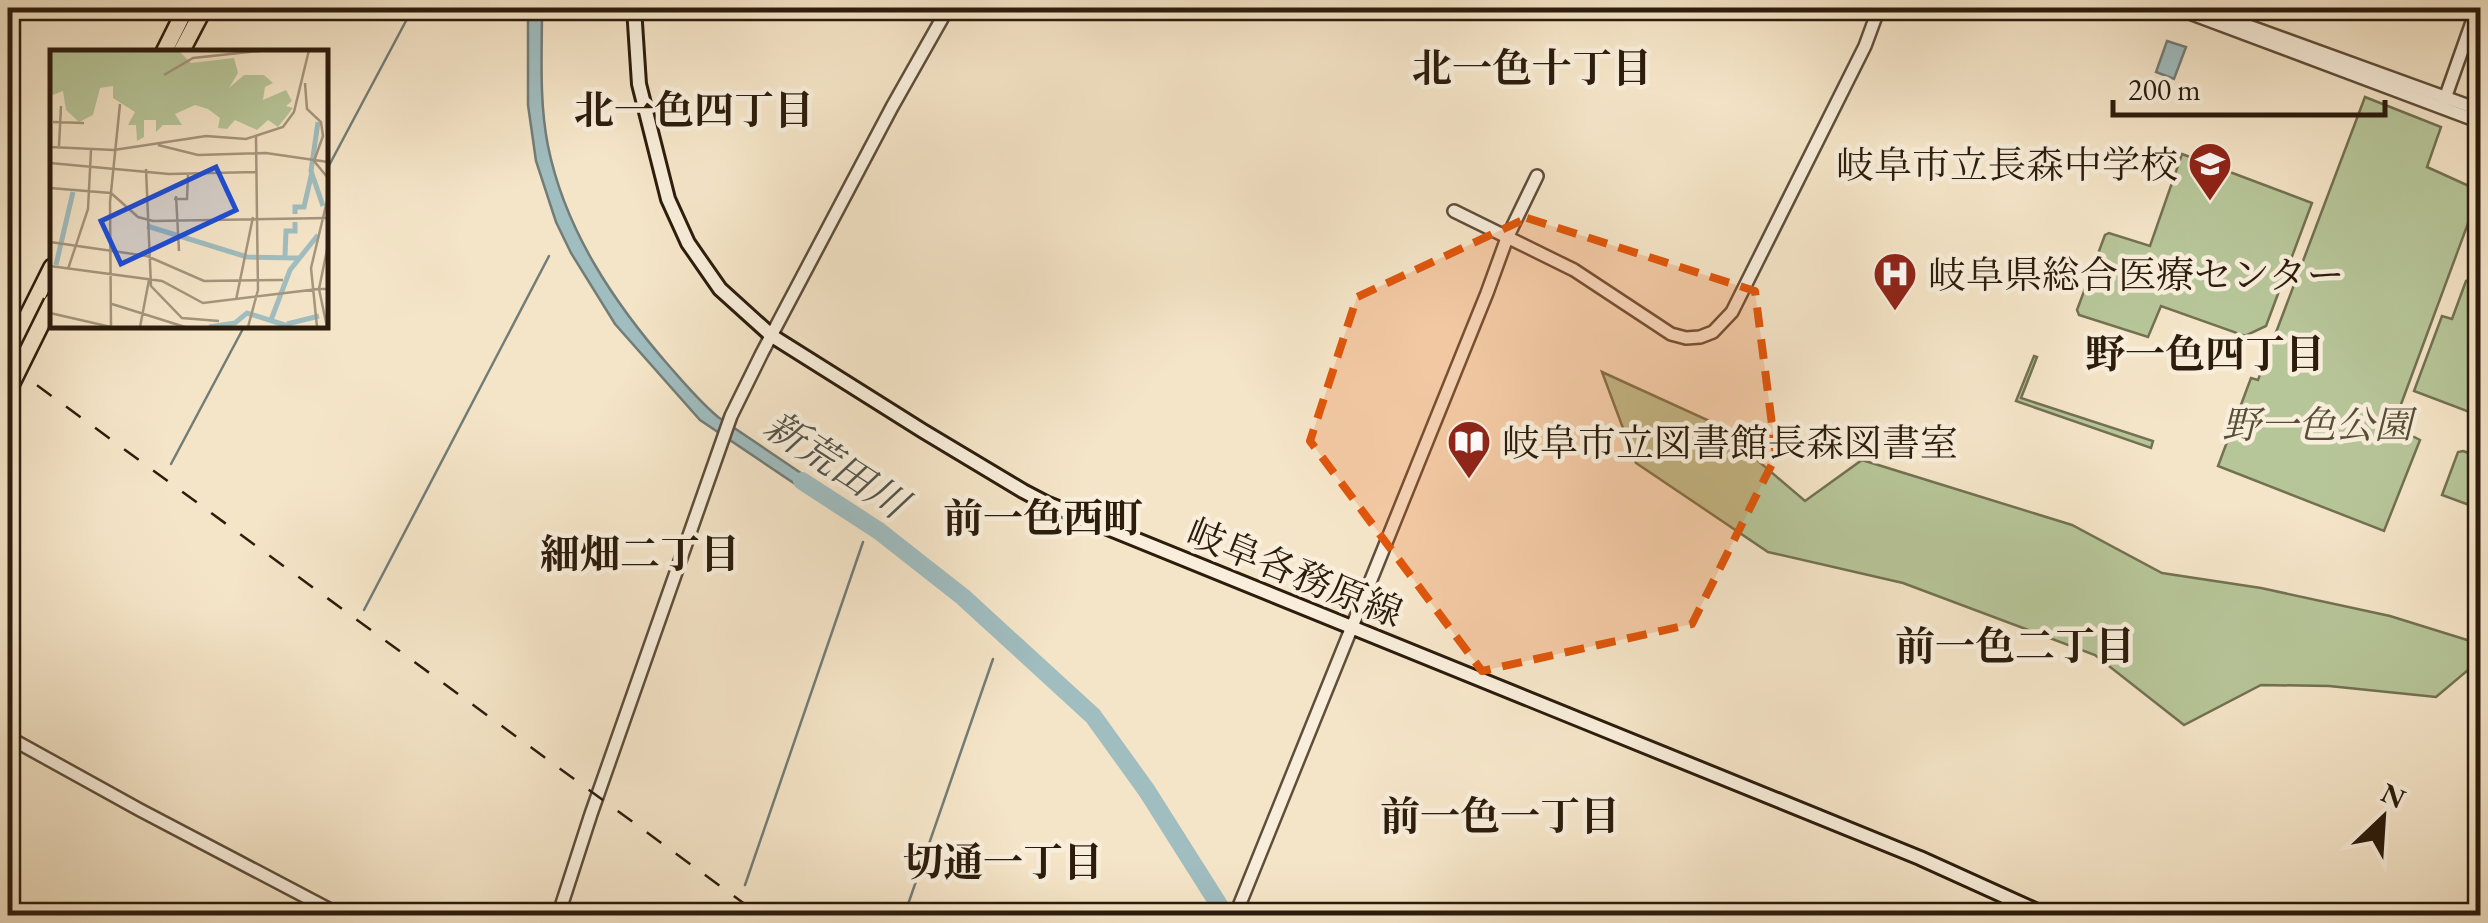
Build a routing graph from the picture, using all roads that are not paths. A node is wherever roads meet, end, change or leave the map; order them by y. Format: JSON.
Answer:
{"nodes":[{"id":1,"x":186,"y":8,"type":"edge"},
{"id":2,"x":204,"y":8,"type":"edge"},
{"id":3,"x":634,"y":8,"type":"edge"},
{"id":4,"x":948,"y":8,"type":"edge"},
{"id":5,"x":1879,"y":8,"type":"edge"},
{"id":6,"x":2176,"y":8,"type":"edge"},
{"id":7,"x":2200,"y":8,"type":"edge"},
{"id":8,"x":2477,"y":8,"type":"edge"},
{"id":9,"x":165,"y":50,"type":"edge"},
{"id":10,"x":182,"y":50,"type":"edge"},
{"id":11,"x":2444,"y":102,"type":"junction"},
{"id":12,"x":2480,"y":110,"type":"edge"},
{"id":13,"x":2480,"y":122,"type":"edge"},
{"id":14,"x":1537,"y":176,"type":"dead end"},
{"id":15,"x":1454,"y":211,"type":"dead end"},
{"id":16,"x":1507,"y":238,"type":"junction"},
{"id":17,"x":50,"y":271,"type":"edge"},
{"id":18,"x":50,"y":306,"type":"edge"},
{"id":19,"x":772,"y":336,"type":"junction"},
{"id":20,"x":8,"y":355,"type":"edge"},
{"id":21,"x":8,"y":390,"type":"edge"},
{"id":22,"x":1351,"y":627,"type":"junction"},
{"id":23,"x":8,"y":737,"type":"edge"},
{"id":24,"x":1236,"y":914,"type":"edge"},
{"id":25,"x":342,"y":916,"type":"edge"},
{"id":26,"x":558,"y":916,"type":"edge"},
{"id":27,"x":2048,"y":916,"type":"edge"}],
"edges":[{"from":1,"to":9,"type":"highway"},
{"from":2,"to":10,"type":"highway"},
{"from":3,"to":19,"type":"main road","name":"岐阜各務原線"},
{"from":4,"to":19,"type":"street"},
{"from":5,"to":16,"type":"street"},
{"from":6,"to":11,"type":"street"},
{"from":7,"to":11,"type":"street"},
{"from":8,"to":11,"type":"street"},
{"from":11,"to":12,"type":"street"},
{"from":11,"to":13,"type":"street"},
{"from":14,"to":16,"type":"street"},
{"from":15,"to":16,"type":"street"},
{"from":16,"to":22,"type":"street"},
{"from":17,"to":20,"type":"highway"},
{"from":18,"to":21,"type":"highway","bridge":true},
{"from":19,"to":22,"type":"main road","name":"岐阜各務原線"},
{"from":19,"to":26,"type":"street"},
{"from":22,"to":24,"type":"street"},
{"from":22,"to":27,"type":"main road","name":"岐阜各務原線"},
{"from":23,"to":25,"type":"street"}]}
